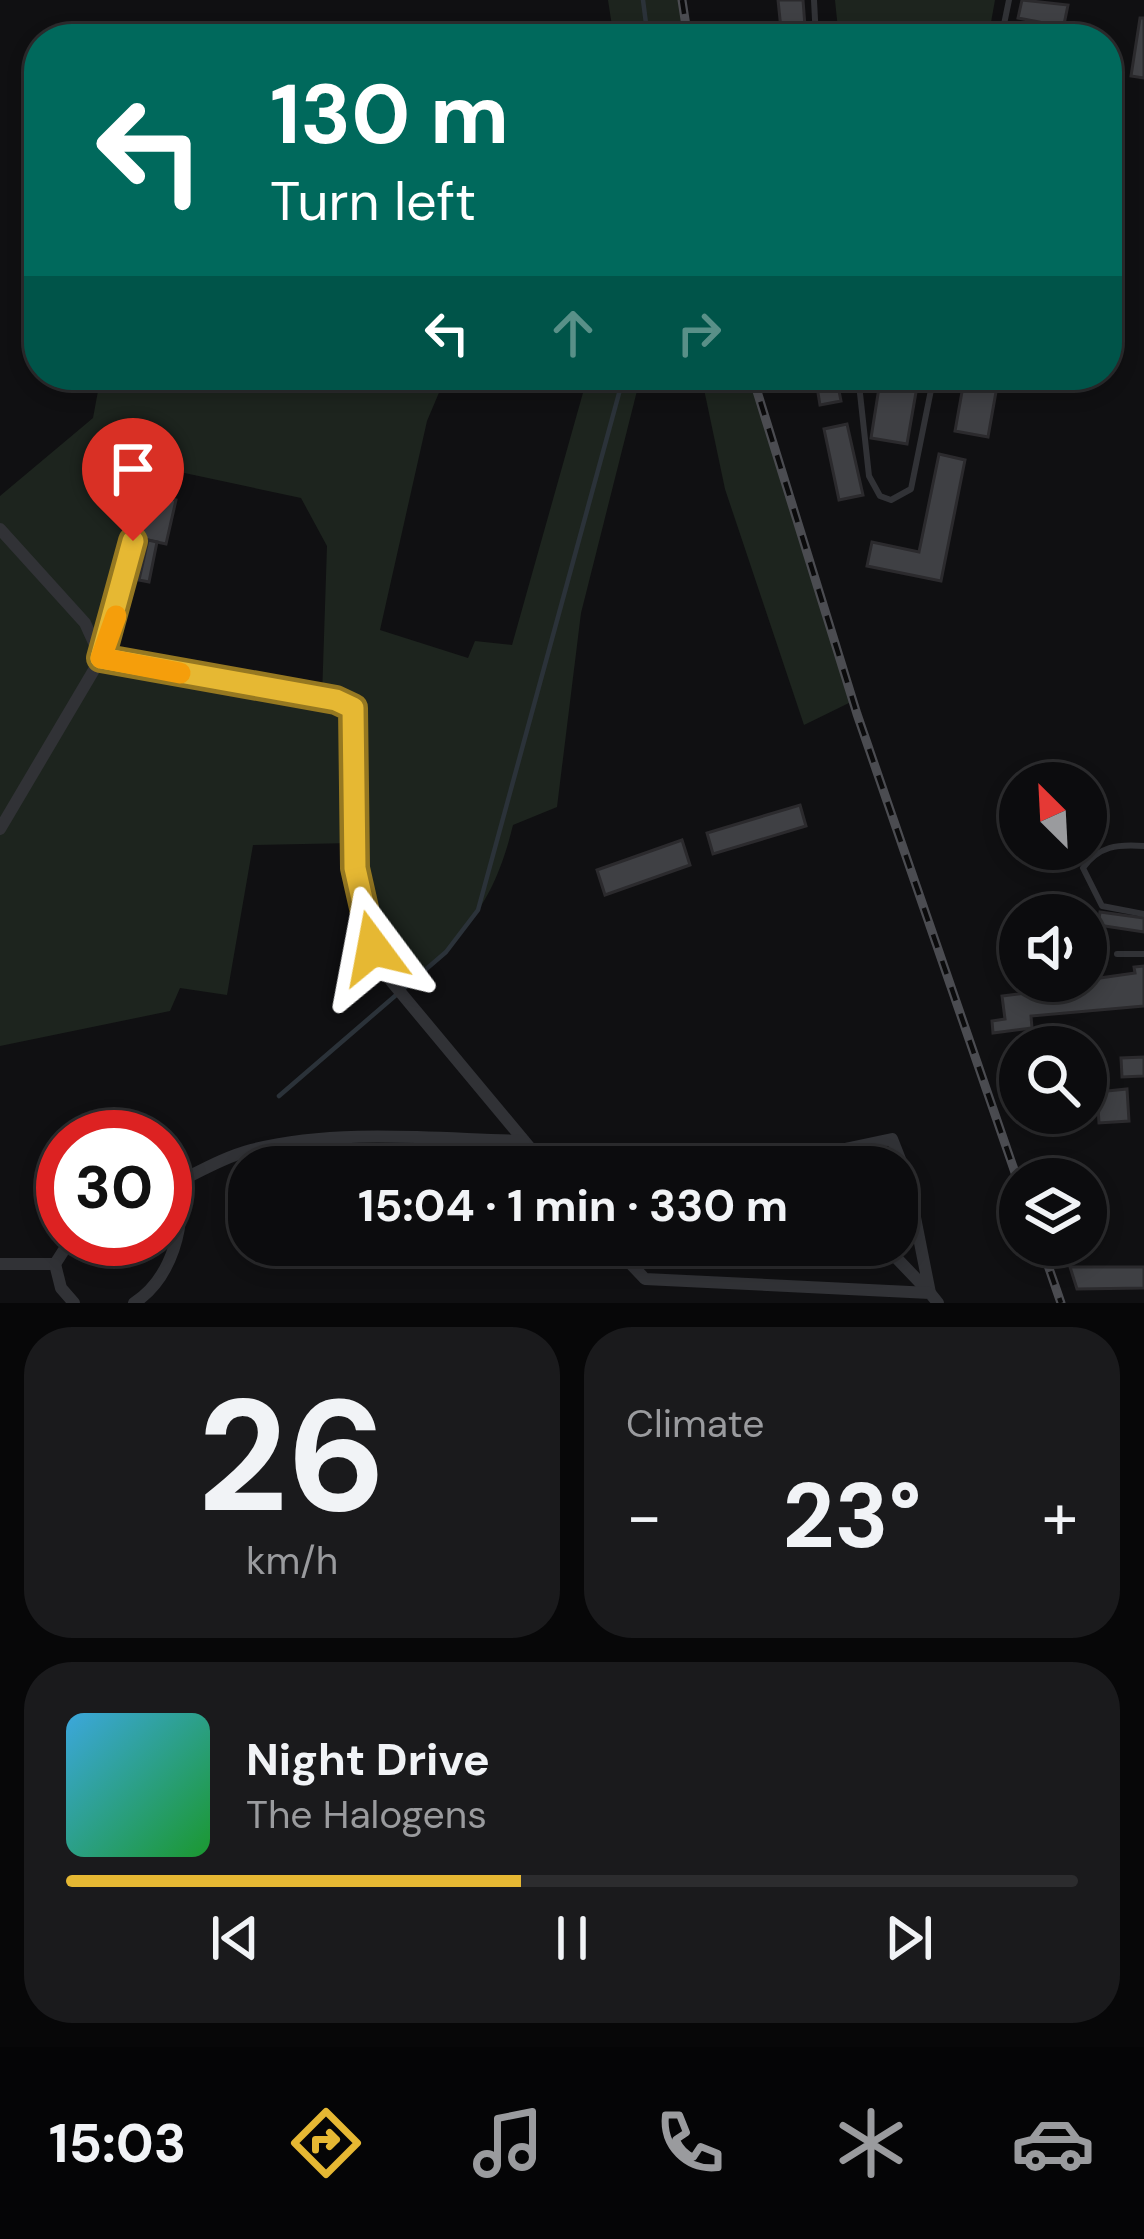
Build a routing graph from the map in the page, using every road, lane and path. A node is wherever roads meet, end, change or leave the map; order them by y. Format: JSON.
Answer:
{"nodes":[{"id":1,"x":859,"y":390,"type":"edge"},
{"id":2,"x":931,"y":390,"type":"edge"},
{"id":3,"x":147,"y":464,"type":"dead end"},
{"id":4,"x":0,"y":529,"type":"edge"},
{"id":5,"x":101,"y":658,"type":"junction"},
{"id":6,"x":0,"y":829,"type":"edge"},
{"id":7,"x":1144,"y":847,"type":"edge"},
{"id":8,"x":1144,"y":914,"type":"edge"},
{"id":9,"x":1118,"y":954,"type":"dead end"},
{"id":10,"x":1144,"y":954,"type":"edge"},
{"id":11,"x":524,"y":1142,"type":"junction"},
{"id":12,"x":528,"y":1146,"type":"edge"},
{"id":13,"x":860,"y":1146,"type":"edge"},
{"id":14,"x":895,"y":1146,"type":"edge"},
{"id":15,"x":192,"y":1176,"type":"edge"},
{"id":16,"x":918,"y":1226,"type":"edge"},
{"id":17,"x":0,"y":1264,"type":"edge"},
{"id":18,"x":36,"y":1264,"type":"edge"},
{"id":19,"x":56,"y":1266,"type":"edge"},
{"id":20,"x":164,"y":1266,"type":"edge"},
{"id":21,"x":633,"y":1266,"type":"edge"},
{"id":22,"x":904,"y":1266,"type":"edge"},
{"id":23,"x":934,"y":1298,"type":"edge"},
{"id":24,"x":74,"y":1303,"type":"edge"},
{"id":25,"x":134,"y":1303,"type":"edge"}],
"edges":[{"from":1,"to":2,"type":"lane"},
{"from":3,"to":5,"type":"street"},
{"from":4,"to":5,"type":"street"},
{"from":5,"to":6,"type":"street"},
{"from":5,"to":11,"type":"street"},
{"from":7,"to":8,"type":"lane"},
{"from":9,"to":10,"type":"lane"},
{"from":11,"to":12,"type":"street"},
{"from":11,"to":15,"type":"street"},
{"from":13,"to":14,"type":"street"},
{"from":16,"to":23,"type":"street"},
{"from":17,"to":18,"type":"street"},
{"from":19,"to":24,"type":"street"},
{"from":20,"to":25,"type":"street"},
{"from":21,"to":23,"type":"street"},
{"from":22,"to":23,"type":"street"}]}
